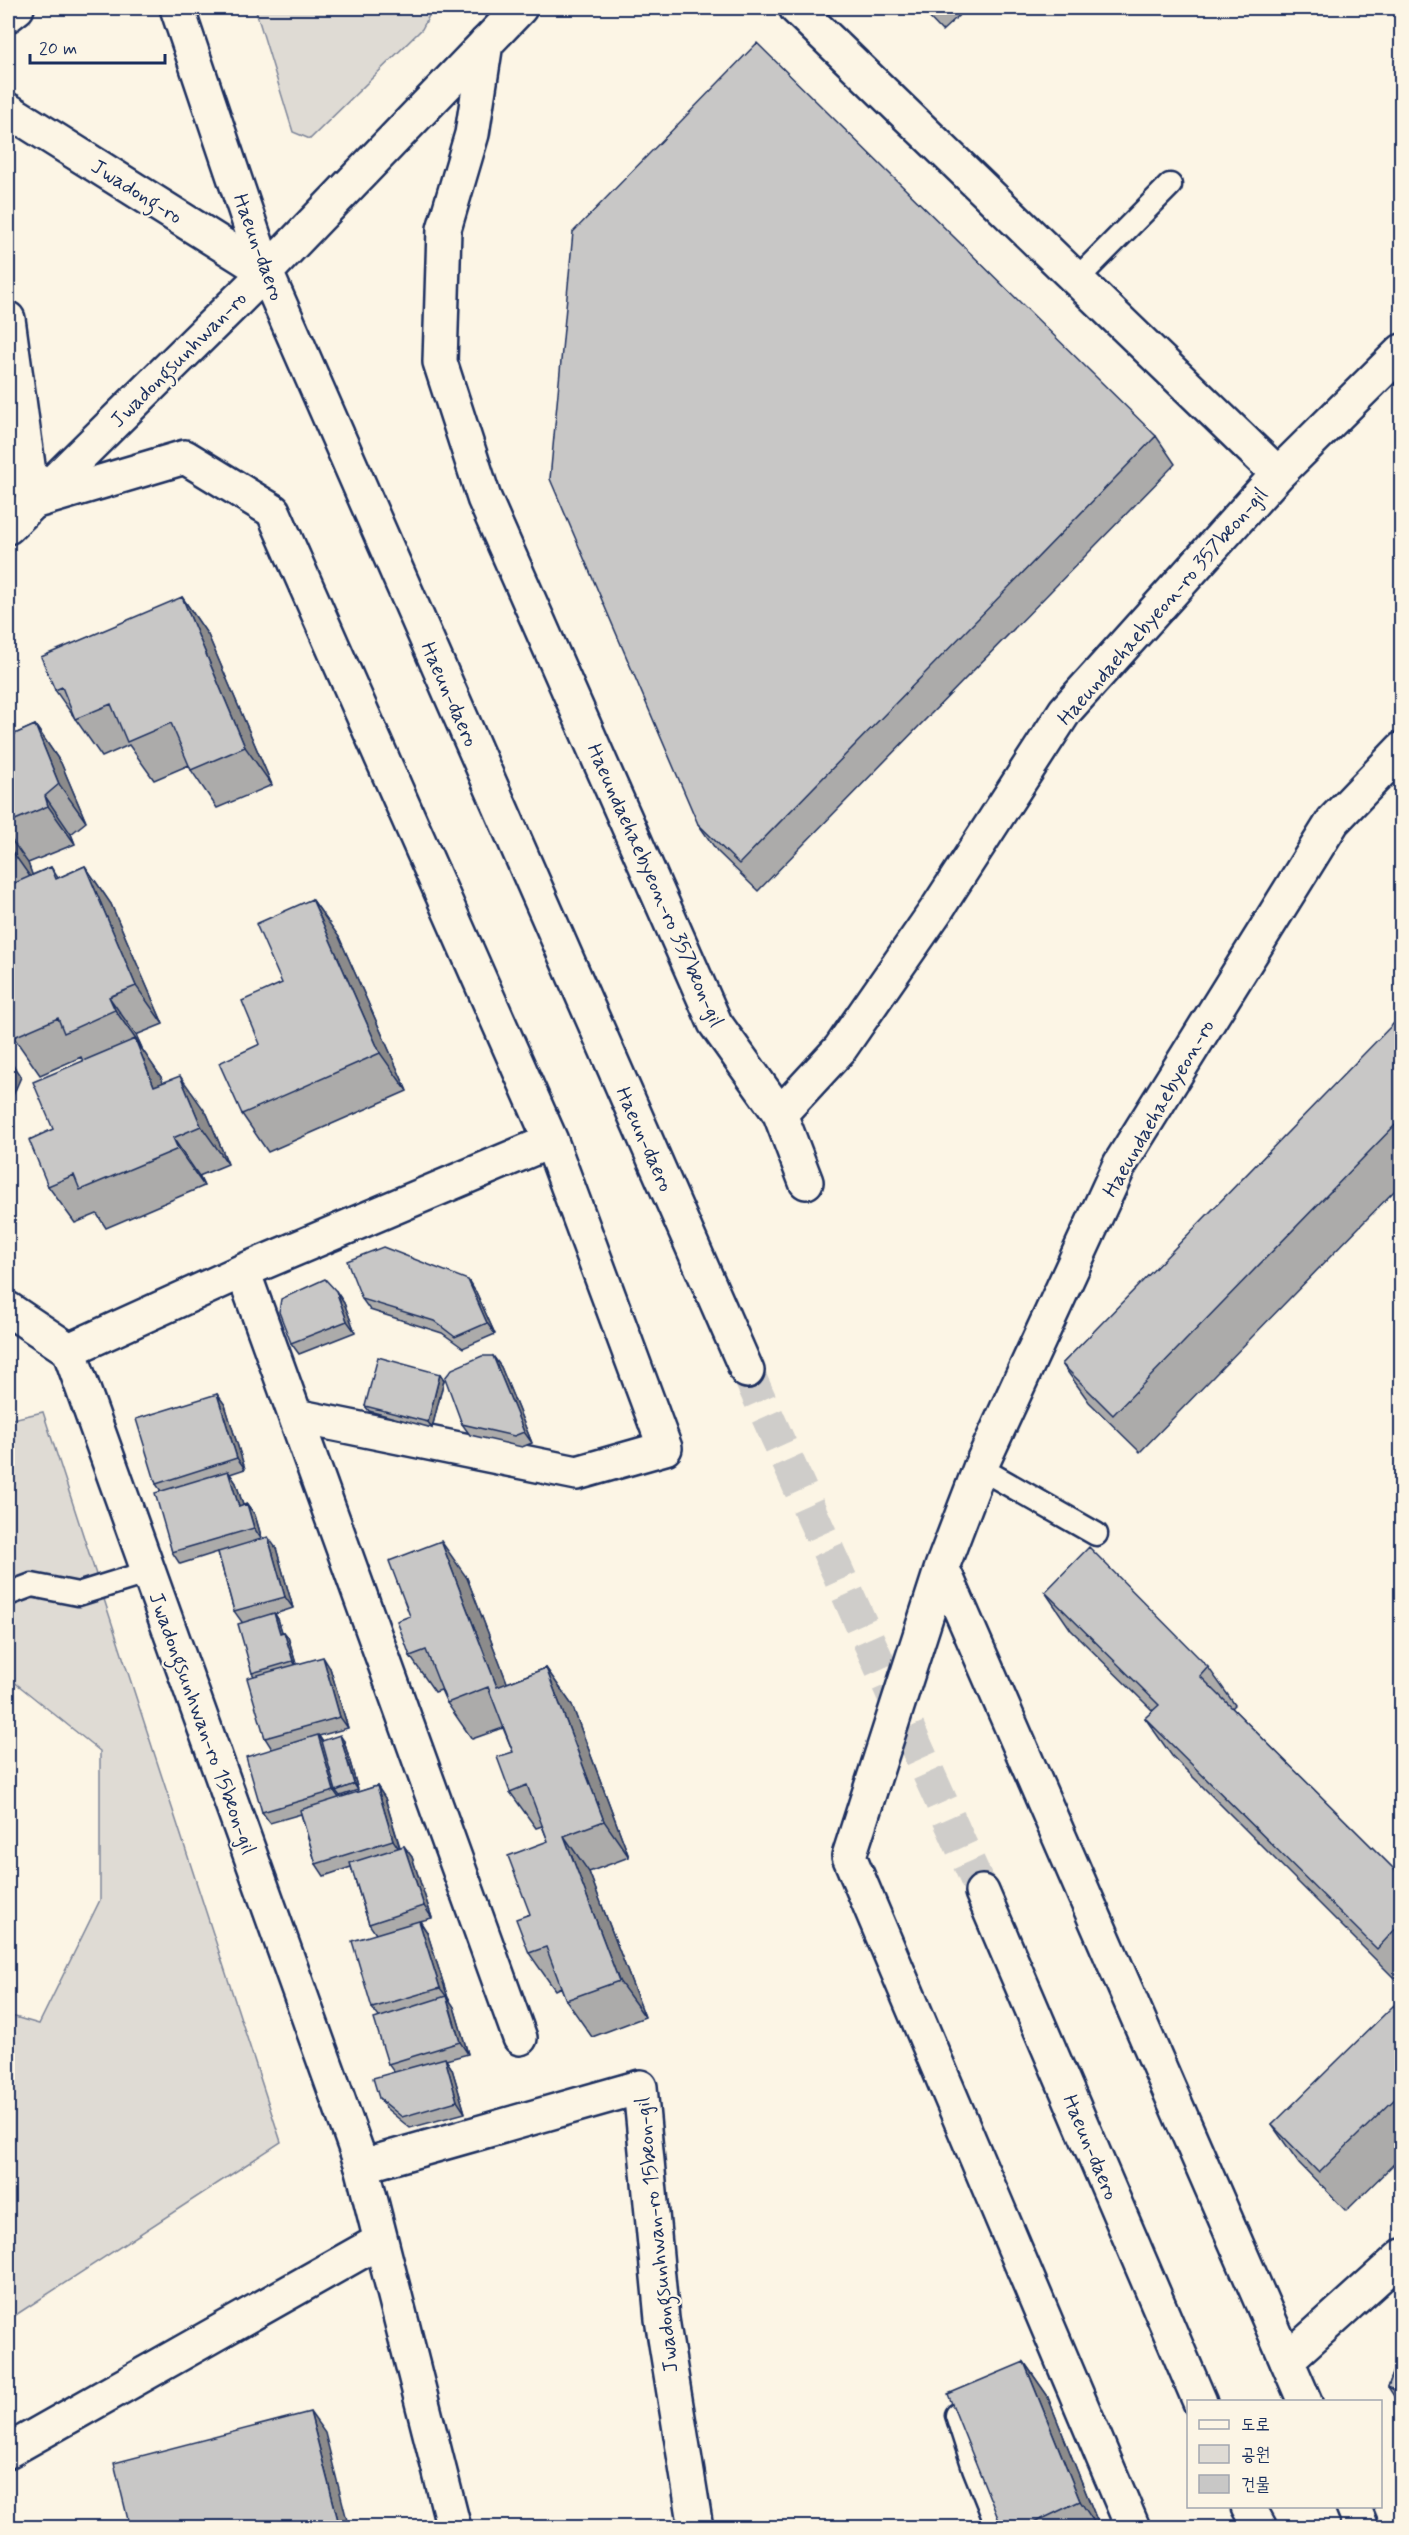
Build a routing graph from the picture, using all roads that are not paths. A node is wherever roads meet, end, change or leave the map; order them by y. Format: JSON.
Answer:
{"nodes":[{"id":1,"x":17,"y":8,"type":"edge"},
{"id":2,"x":177,"y":8,"type":"edge"},
{"id":3,"x":520,"y":8,"type":"edge"},
{"id":4,"x":796,"y":8,"type":"edge"},
{"id":5,"x":8,"y":15,"type":"edge"},
{"id":6,"x":486,"y":43,"type":"junction"},
{"id":7,"x":8,"y":110,"type":"edge"},
{"id":8,"x":1170,"y":184,"type":"dead end"},
{"id":9,"x":266,"y":272,"type":"junction"},
{"id":10,"x":1077,"y":279,"type":"junction"},
{"id":11,"x":8,"y":319,"type":"edge"},
{"id":12,"x":1401,"y":351,"type":"edge"},
{"id":13,"x":1278,"y":474,"type":"junction"},
{"id":14,"x":33,"y":502,"type":"junction"},
{"id":15,"x":8,"y":527,"type":"edge"},
{"id":16,"x":1401,"y":749,"type":"edge"},
{"id":17,"x":780,"y":1114,"type":"junction"},
{"id":18,"x":551,"y":1141,"type":"junction"},
{"id":19,"x":806,"y":1182,"type":"dead end"},
{"id":20,"x":243,"y":1271,"type":"junction"},
{"id":21,"x":8,"y":1309,"type":"edge"},
{"id":22,"x":69,"y":1350,"type":"junction"},
{"id":23,"x":747,"y":1371,"type":"tunnel mouth"},
{"id":24,"x":296,"y":1416,"type":"junction"},
{"id":25,"x":980,"y":1468,"type":"junction"},
{"id":26,"x":1096,"y":1534,"type":"dead end"},
{"id":27,"x":942,"y":1567,"type":"junction"},
{"id":28,"x":148,"y":1572,"type":"junction"},
{"id":29,"x":8,"y":1594,"type":"edge"},
{"id":30,"x":982,"y":1892,"type":"tunnel mouth"},
{"id":31,"x":520,"y":2038,"type":"dead end"},
{"id":32,"x":362,"y":2166,"type":"junction"},
{"id":33,"x":380,"y":2241,"type":"junction"},
{"id":34,"x":1401,"y":2256,"type":"edge"},
{"id":35,"x":1287,"y":2360,"type":"junction"},
{"id":36,"x":1199,"y":2400,"type":"edge"},
{"id":37,"x":1304,"y":2400,"type":"edge"},
{"id":38,"x":957,"y":2415,"type":"edge"},
{"id":39,"x":8,"y":2451,"type":"edge"},
{"id":40,"x":1249,"y":2508,"type":"edge"},
{"id":41,"x":1354,"y":2508,"type":"edge"},
{"id":42,"x":454,"y":2528,"type":"edge"},
{"id":43,"x":696,"y":2528,"type":"edge"},
{"id":44,"x":998,"y":2528,"type":"edge"},
{"id":45,"x":1133,"y":2528,"type":"edge"},
{"id":46,"x":1260,"y":2528,"type":"edge"},
{"id":47,"x":1362,"y":2528,"type":"edge"}],
"edges":[{"from":1,"to":5,"type":"street"},
{"from":2,"to":9,"type":"street","name":"Haeun-daero"},
{"from":3,"to":6,"type":"street","name":"Jwadongsunhwan-ro"},
{"from":4,"to":10,"type":"street"},
{"from":6,"to":9,"type":"street","name":"Jwadongsunhwan-ro"},
{"from":6,"to":17,"type":"street","name":"Haeundaehaebyeon-ro 357beon-gil"},
{"from":7,"to":9,"type":"street","name":"Jwadong-ro"},
{"from":8,"to":10,"type":"lane"},
{"from":9,"to":14,"type":"street","name":"Jwadongsunhwan-ro"},
{"from":9,"to":23,"type":"street","name":"Haeun-daero"},
{"from":10,"to":13,"type":"street"},
{"from":11,"to":14,"type":"street"},
{"from":12,"to":13,"type":"street","name":"Haeundaehaebyeon-ro 357beon-gil"},
{"from":13,"to":17,"type":"street","name":"Haeundaehaebyeon-ro 357beon-gil"},
{"from":14,"to":15,"type":"street","name":"Jwadongsunhwan-ro"},
{"from":14,"to":18,"type":"street"},
{"from":16,"to":25,"type":"street","name":"Haeundaehaebyeon-ro"},
{"from":17,"to":19,"type":"street"},
{"from":18,"to":20,"type":"street"},
{"from":18,"to":24,"type":"street"},
{"from":20,"to":22,"type":"street"},
{"from":20,"to":24,"type":"street"},
{"from":21,"to":22,"type":"street"},
{"from":22,"to":28,"type":"street","name":"Jwadongsunhwan-ro 15beon-gil"},
{"from":24,"to":31,"type":"street"},
{"from":25,"to":26,"type":"lane"},
{"from":25,"to":27,"type":"street","name":"Haeundaehaebyeon-ro"},
{"from":27,"to":35,"type":"street"},
{"from":27,"to":45,"type":"street","name":"Haeundaehaebyeon-ro"},
{"from":28,"to":29,"type":"lane"},
{"from":28,"to":32,"type":"street","name":"Jwadongsunhwan-ro 15beon-gil"},
{"from":30,"to":36,"type":"street","name":"Haeun-daero"},
{"from":32,"to":33,"type":"street","name":"Jwadongsunhwan-ro 15beon-gil"},
{"from":32,"to":43,"type":"street","name":"Jwadongsunhwan-ro 15beon-gil"},
{"from":33,"to":39,"type":"street"},
{"from":33,"to":42,"type":"street","name":"Jwadongsunhwan-ro 15beon-gil"},
{"from":34,"to":35,"type":"street"},
{"from":35,"to":37,"type":"street"},
{"from":38,"to":44,"type":"lane"},
{"from":40,"to":46,"type":"street"},
{"from":41,"to":47,"type":"street"}]}
